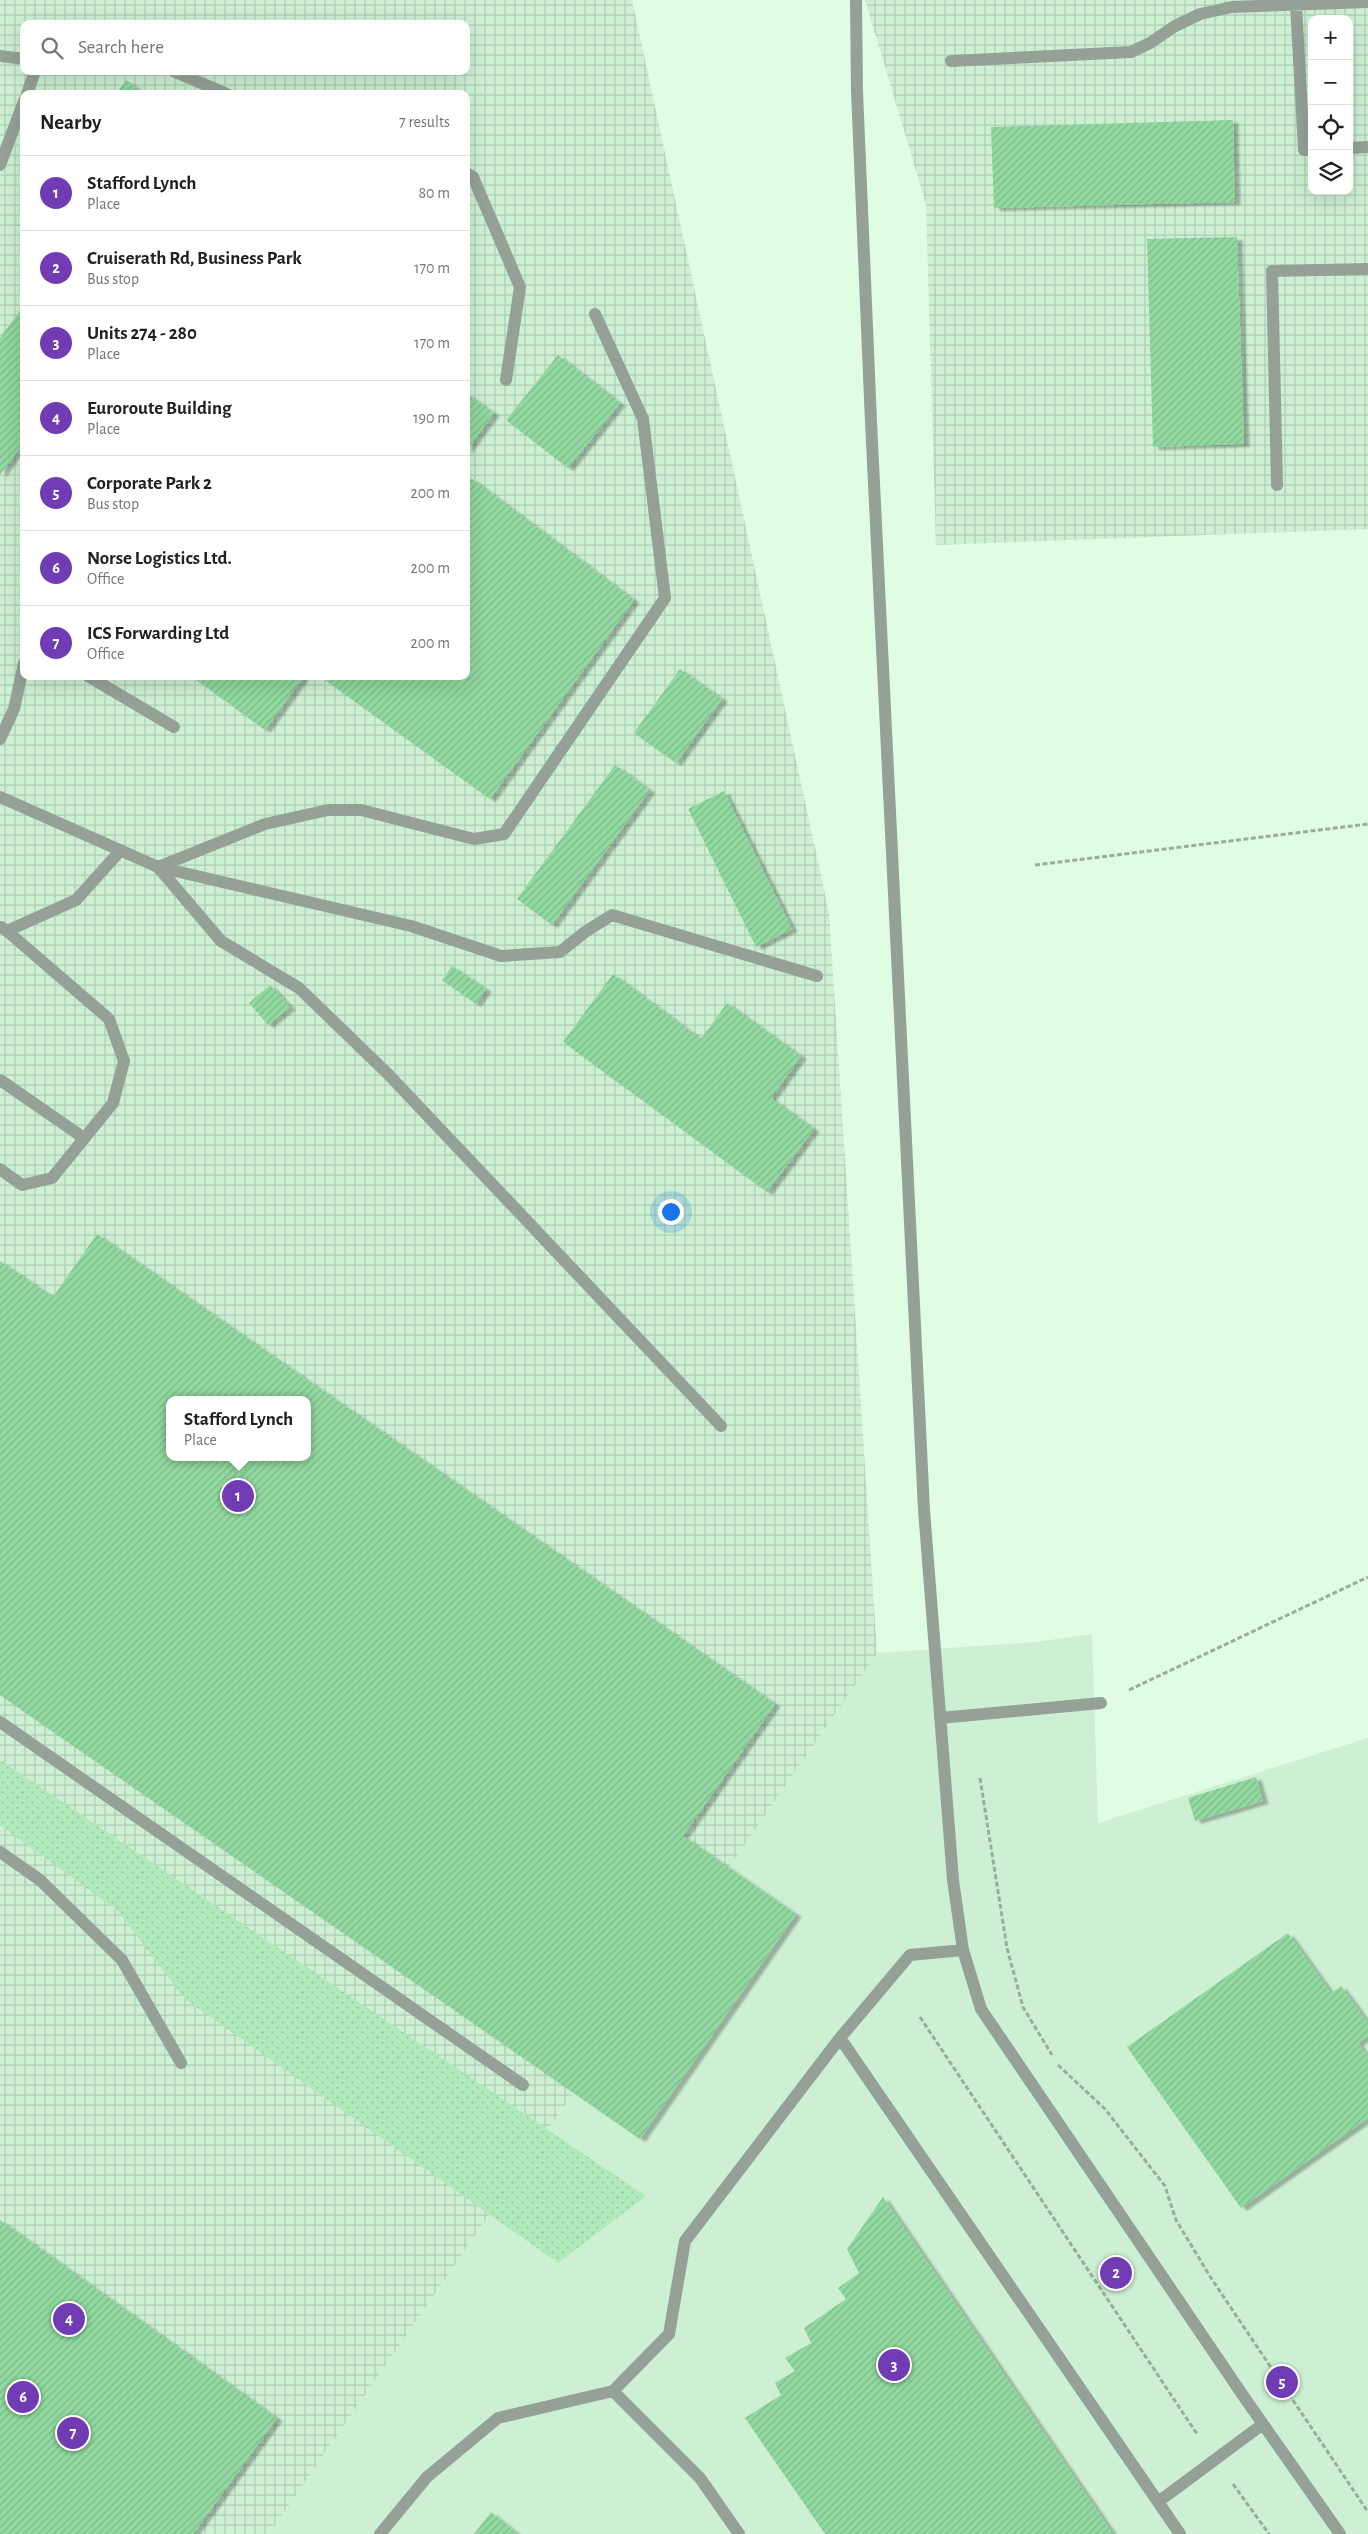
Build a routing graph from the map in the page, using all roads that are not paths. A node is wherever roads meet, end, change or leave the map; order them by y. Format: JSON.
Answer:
{"nodes":[{"id":1,"x":856,"y":0,"type":"edge"},
{"id":2,"x":1368,"y":2,"type":"edge"},
{"id":3,"x":1296,"y":5,"type":"junction"},
{"id":4,"x":0,"y":56,"type":"edge"},
{"id":5,"x":20,"y":58,"type":"edge"},
{"id":6,"x":951,"y":61,"type":"dead end"},
{"id":7,"x":33,"y":75,"type":"edge"},
{"id":8,"x":182,"y":75,"type":"edge"},
{"id":9,"x":28,"y":90,"type":"edge"},
{"id":10,"x":218,"y":90,"type":"edge"},
{"id":11,"x":20,"y":112,"type":"edge"},
{"id":12,"x":1368,"y":147,"type":"edge"},
{"id":13,"x":1353,"y":148,"type":"edge"},
{"id":14,"x":1308,"y":150,"type":"edge"},
{"id":15,"x":0,"y":165,"type":"edge"},
{"id":16,"x":470,"y":175,"type":"edge"},
{"id":17,"x":1368,"y":269,"type":"edge"},
{"id":18,"x":595,"y":314,"type":"dead end"},
{"id":19,"x":506,"y":380,"type":"dead end"},
{"id":20,"x":1277,"y":485,"type":"dead end"},
{"id":21,"x":20,"y":680,"type":"edge"},
{"id":22,"x":95,"y":680,"type":"edge"},
{"id":23,"x":174,"y":727,"type":"dead end"},
{"id":24,"x":0,"y":739,"type":"edge"},
{"id":25,"x":0,"y":797,"type":"edge"},
{"id":26,"x":121,"y":850,"type":"junction"},
{"id":27,"x":158,"y":866,"type":"junction"},
{"id":28,"x":4,"y":929,"type":"edge"},
{"id":29,"x":817,"y":976,"type":"dead end"},
{"id":30,"x":0,"y":1080,"type":"edge"},
{"id":31,"x":84,"y":1138,"type":"junction"},
{"id":32,"x":0,"y":1170,"type":"edge"},
{"id":33,"x":721,"y":1426,"type":"dead end"},
{"id":34,"x":1101,"y":1703,"type":"road end"},
{"id":35,"x":940,"y":1718,"type":"junction"},
{"id":36,"x":0,"y":1722,"type":"edge"},
{"id":37,"x":0,"y":1852,"type":"edge"},
{"id":38,"x":963,"y":1950,"type":"junction"},
{"id":39,"x":840,"y":2038,"type":"junction"},
{"id":40,"x":181,"y":2063,"type":"dead end"},
{"id":41,"x":523,"y":2085,"type":"dead end"},
{"id":42,"x":613,"y":2391,"type":"junction"},
{"id":43,"x":1263,"y":2424,"type":"junction"},
{"id":44,"x":1158,"y":2502,"type":"junction"},
{"id":45,"x":380,"y":2534,"type":"edge"},
{"id":46,"x":740,"y":2534,"type":"edge"},
{"id":47,"x":1180,"y":2534,"type":"edge"},
{"id":48,"x":1340,"y":2534,"type":"edge"}],
"edges":[{"from":1,"to":35,"type":"street"},
{"from":2,"to":3,"type":"street"},
{"from":3,"to":6,"type":"street"},
{"from":3,"to":14,"type":"street"},
{"from":4,"to":5,"type":"street"},
{"from":7,"to":9,"type":"street"},
{"from":8,"to":10,"type":"street"},
{"from":11,"to":15,"type":"street"},
{"from":12,"to":13,"type":"street"},
{"from":16,"to":19,"type":"street"},
{"from":17,"to":20,"type":"street"},
{"from":18,"to":27,"type":"street"},
{"from":21,"to":24,"type":"street"},
{"from":22,"to":23,"type":"street"},
{"from":25,"to":26,"type":"street"},
{"from":26,"to":27,"type":"street"},
{"from":26,"to":28,"type":"street"},
{"from":27,"to":29,"type":"street"},
{"from":27,"to":33,"type":"street"},
{"from":28,"to":31,"type":"street"},
{"from":30,"to":31,"type":"street"},
{"from":31,"to":32,"type":"street"},
{"from":34,"to":35,"type":"street"},
{"from":35,"to":38,"type":"street"},
{"from":36,"to":41,"type":"street"},
{"from":37,"to":40,"type":"street"},
{"from":38,"to":39,"type":"street"},
{"from":38,"to":43,"type":"street"},
{"from":39,"to":42,"type":"street"},
{"from":39,"to":44,"type":"street"},
{"from":42,"to":45,"type":"street"},
{"from":42,"to":46,"type":"street"},
{"from":43,"to":44,"type":"street"},
{"from":43,"to":48,"type":"street"},
{"from":44,"to":47,"type":"street"}]}
